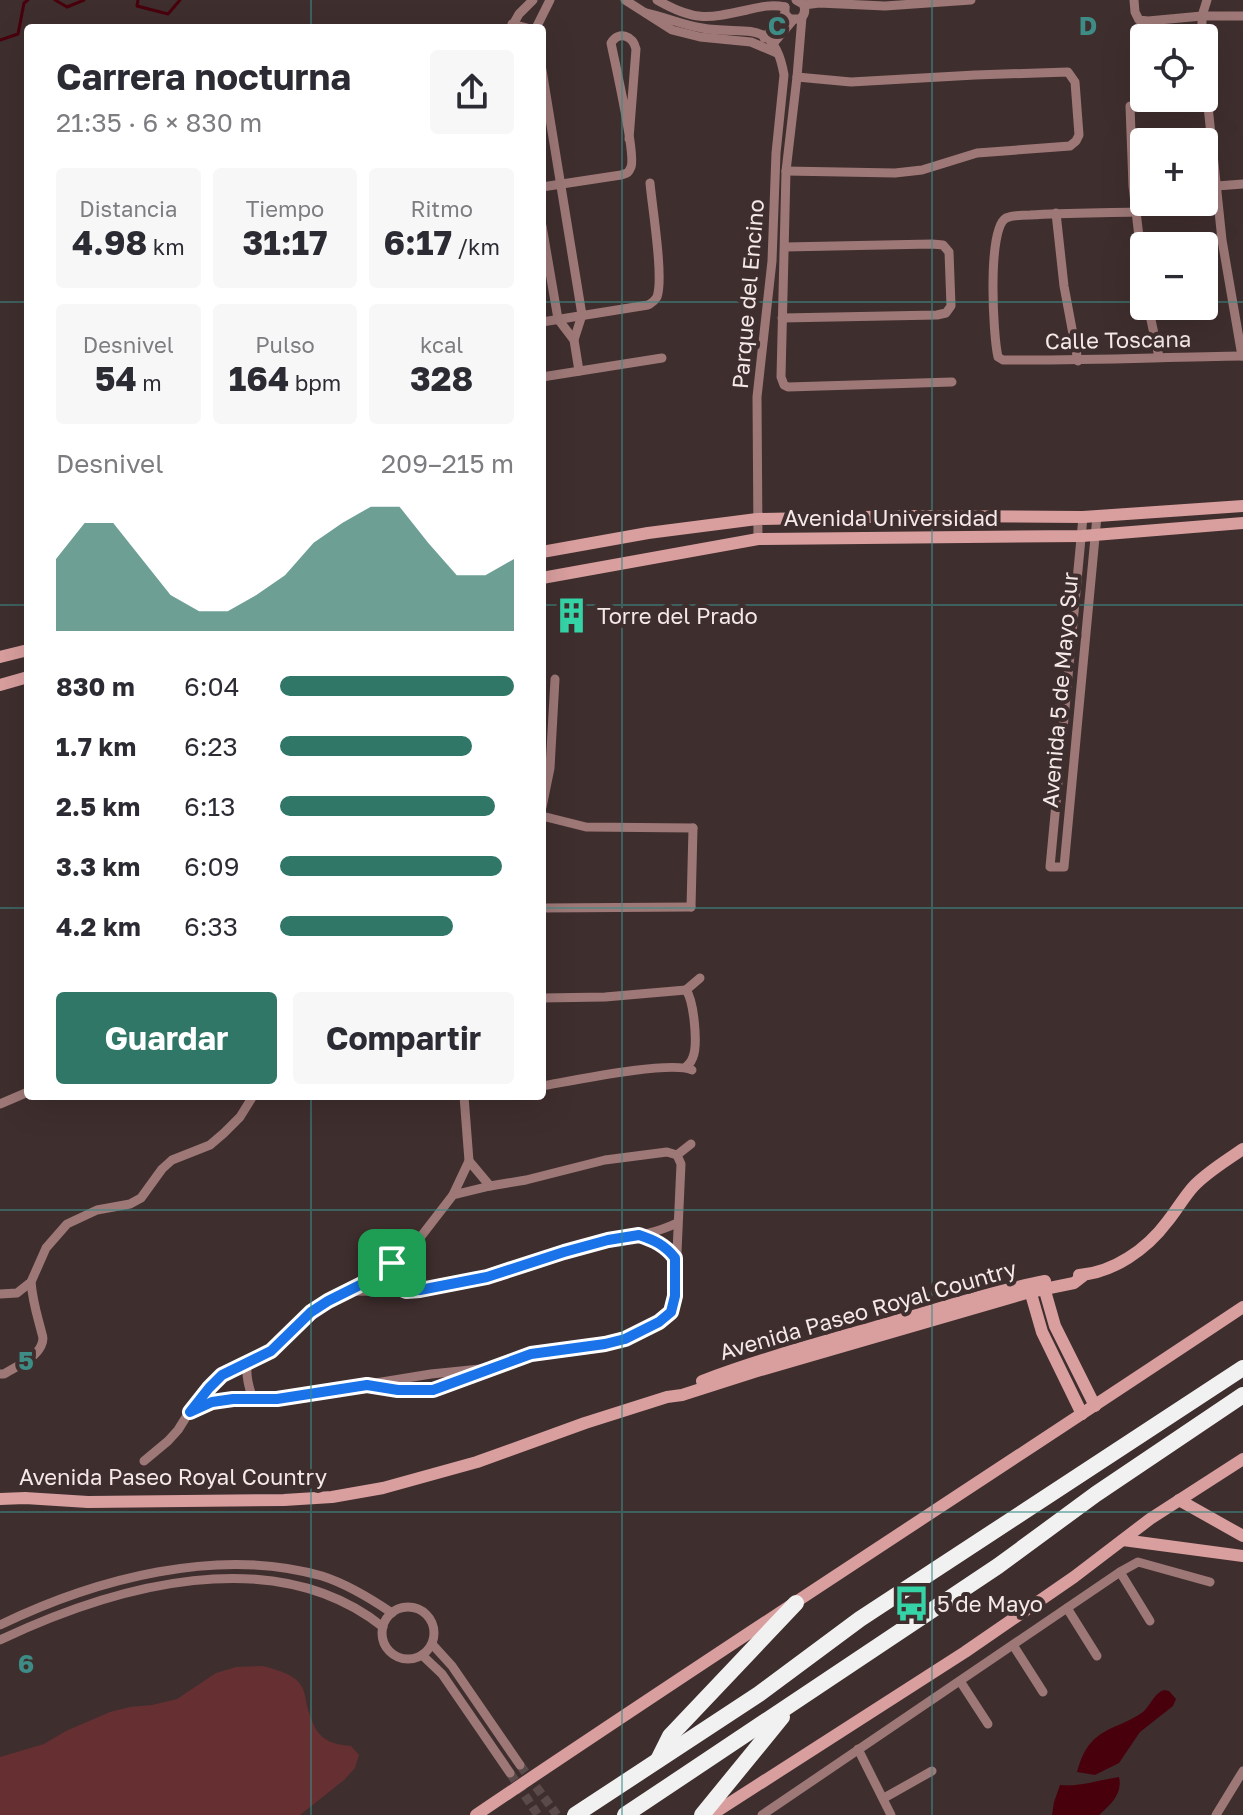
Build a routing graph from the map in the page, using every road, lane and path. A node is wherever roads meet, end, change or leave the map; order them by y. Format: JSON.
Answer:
{"nodes":[{"id":1,"x":533,"y":0,"type":"edge"},
{"id":2,"x":550,"y":0,"type":"edge"},
{"id":3,"x":625,"y":0,"type":"edge"},
{"id":4,"x":657,"y":0,"type":"edge"},
{"id":5,"x":971,"y":0,"type":"edge"},
{"id":6,"x":1134,"y":0,"type":"edge"},
{"id":7,"x":1207,"y":0,"type":"edge"},
{"id":8,"x":796,"y":7,"type":"edge"},
{"id":9,"x":1202,"y":16,"type":"junction"},
{"id":10,"x":1243,"y":16,"type":"edge"},
{"id":11,"x":513,"y":24,"type":"edge"},
{"id":12,"x":538,"y":24,"type":"edge"},
{"id":13,"x":1202,"y":24,"type":"edge"},
{"id":14,"x":769,"y":45,"type":"junction"},
{"id":15,"x":797,"y":77,"type":"junction"},
{"id":16,"x":546,"y":94,"type":"edge"},
{"id":17,"x":629,"y":139,"type":"junction"},
{"id":18,"x":786,"y":171,"type":"junction"},
{"id":19,"x":650,"y":183,"type":"dead end"},
{"id":20,"x":561,"y":184,"type":"junction"},
{"id":21,"x":1243,"y":184,"type":"edge"},
{"id":22,"x":546,"y":186,"type":"edge"},
{"id":23,"x":1218,"y":187,"type":"edge"},
{"id":24,"x":1218,"y":204,"type":"edge"},
{"id":25,"x":1130,"y":212,"type":"edge"},
{"id":26,"x":1056,"y":213,"type":"junction"},
{"id":27,"x":785,"y":247,"type":"junction"},
{"id":28,"x":546,"y":249,"type":"edge"},
{"id":29,"x":582,"y":315,"type":"junction"},
{"id":30,"x":782,"y":318,"type":"junction"},
{"id":31,"x":558,"y":319,"type":"junction"},
{"id":32,"x":1151,"y":320,"type":"edge"},
{"id":33,"x":546,"y":321,"type":"edge"},
{"id":34,"x":574,"y":340,"type":"junction"},
{"id":35,"x":1243,"y":356,"type":"edge"},
{"id":36,"x":1159,"y":357,"type":"junction"},
{"id":37,"x":662,"y":358,"type":"dead end"},
{"id":38,"x":1078,"y":361,"type":"junction"},
{"id":39,"x":579,"y":371,"type":"junction"},
{"id":40,"x":546,"y":376,"type":"edge"},
{"id":41,"x":952,"y":382,"type":"dead end"},
{"id":42,"x":1243,"y":506,"type":"edge"},
{"id":43,"x":1090,"y":516,"type":"junction"},
{"id":44,"x":757,"y":519,"type":"junction"},
{"id":45,"x":1243,"y":523,"type":"edge"},
{"id":46,"x":1088,"y":535,"type":"junction"},
{"id":47,"x":758,"y":539,"type":"junction"},
{"id":48,"x":546,"y":551,"type":"edge"},
{"id":49,"x":546,"y":577,"type":"edge"},
{"id":50,"x":24,"y":651,"type":"edge"},
{"id":51,"x":0,"y":657,"type":"edge"},
{"id":52,"x":24,"y":678,"type":"edge"},
{"id":53,"x":555,"y":679,"type":"dead end"},
{"id":54,"x":0,"y":685,"type":"edge"},
{"id":55,"x":546,"y":788,"type":"edge"},
{"id":56,"x":546,"y":817,"type":"edge"},
{"id":57,"x":546,"y":908,"type":"edge"},
{"id":58,"x":700,"y":978,"type":"dead end"},
{"id":59,"x":686,"y":990,"type":"junction"},
{"id":60,"x":546,"y":998,"type":"edge"},
{"id":61,"x":546,"y":1085,"type":"edge"},
{"id":62,"x":24,"y":1094,"type":"edge"},
{"id":63,"x":251,"y":1100,"type":"edge"},
{"id":64,"x":463,"y":1100,"type":"edge"},
{"id":65,"x":0,"y":1104,"type":"edge"},
{"id":66,"x":691,"y":1144,"type":"dead end"},
{"id":67,"x":1243,"y":1149,"type":"edge"},
{"id":68,"x":677,"y":1155,"type":"junction"},
{"id":69,"x":469,"y":1161,"type":"junction"},
{"id":70,"x":490,"y":1186,"type":"junction"},
{"id":71,"x":453,"y":1195,"type":"junction"},
{"id":72,"x":677,"y":1223,"type":"junction"},
{"id":73,"x":639,"y":1235,"type":"junction"},
{"id":74,"x":675,"y":1258,"type":"junction"},
{"id":75,"x":392,"y":1263,"type":"junction"},
{"id":76,"x":31,"y":1282,"type":"junction"},
{"id":77,"x":1043,"y":1285,"type":"junction"},
{"id":78,"x":1029,"y":1288,"type":"junction"},
{"id":79,"x":348,"y":1291,"type":"junction"},
{"id":80,"x":406,"y":1291,"type":"junction"},
{"id":81,"x":0,"y":1294,"type":"edge"},
{"id":82,"x":1243,"y":1307,"type":"edge"},
{"id":83,"x":1055,"y":1326,"type":"junction"},
{"id":84,"x":1042,"y":1332,"type":"junction"},
{"id":85,"x":503,"y":1363,"type":"junction"},
{"id":86,"x":247,"y":1364,"type":"junction"},
{"id":87,"x":1243,"y":1368,"type":"edge"},
{"id":88,"x":0,"y":1374,"type":"edge"},
{"id":89,"x":367,"y":1385,"type":"junction"},
{"id":90,"x":1243,"y":1395,"type":"edge"},
{"id":91,"x":260,"y":1399,"type":"junction"},
{"id":92,"x":1095,"y":1406,"type":"junction"},
{"id":93,"x":190,"y":1412,"type":"junction"},
{"id":94,"x":1082,"y":1414,"type":"junction"},
{"id":95,"x":1243,"y":1459,"type":"edge"},
{"id":96,"x":144,"y":1461,"type":"dead end"},
{"id":97,"x":0,"y":1499,"type":"edge"},
{"id":98,"x":1179,"y":1500,"type":"junction"},
{"id":99,"x":1243,"y":1536,"type":"edge"},
{"id":100,"x":1123,"y":1540,"type":"junction"},
{"id":101,"x":1243,"y":1556,"type":"edge"},
{"id":102,"x":1120,"y":1572,"type":"junction"},
{"id":103,"x":1210,"y":1582,"type":"dead end"},
{"id":104,"x":796,"y":1603,"type":"junction"},
{"id":105,"x":1067,"y":1608,"type":"junction"},
{"id":106,"x":392,"y":1613,"type":"junction"},
{"id":107,"x":1150,"y":1621,"type":"dead end"},
{"id":108,"x":0,"y":1625,"type":"edge"},
{"id":109,"x":383,"y":1627,"type":"junction"},
{"id":110,"x":0,"y":1640,"type":"edge"},
{"id":111,"x":432,"y":1644,"type":"junction"},
{"id":112,"x":1013,"y":1645,"type":"junction"},
{"id":113,"x":422,"y":1655,"type":"junction"},
{"id":114,"x":1097,"y":1656,"type":"dead end"},
{"id":115,"x":960,"y":1681,"type":"junction"},
{"id":116,"x":1043,"y":1692,"type":"dead end"},
{"id":117,"x":794,"y":1702,"type":"junction"},
{"id":118,"x":988,"y":1724,"type":"dead end"},
{"id":119,"x":858,"y":1749,"type":"junction"},
{"id":120,"x":658,"y":1761,"type":"junction"},
{"id":121,"x":520,"y":1765,"type":"tunnel mouth"},
{"id":122,"x":932,"y":1771,"type":"dead end"},
{"id":123,"x":1243,"y":1771,"type":"edge"},
{"id":124,"x":510,"y":1773,"type":"tunnel mouth"},
{"id":125,"x":884,"y":1798,"type":"junction"},
{"id":126,"x":476,"y":1815,"type":"edge"},
{"id":127,"x":575,"y":1815,"type":"edge"},
{"id":128,"x":625,"y":1815,"type":"edge"},
{"id":129,"x":702,"y":1815,"type":"edge"},
{"id":130,"x":711,"y":1815,"type":"edge"},
{"id":131,"x":762,"y":1815,"type":"edge"},
{"id":132,"x":891,"y":1815,"type":"edge"},
{"id":133,"x":1216,"y":1815,"type":"edge"}],
"edges":[{"from":1,"to":11,"type":"street"},
{"from":2,"to":12,"type":"street"},
{"from":3,"to":14,"type":"street"},
{"from":4,"to":8,"type":"street"},
{"from":5,"to":8,"type":"street"},
{"from":6,"to":9,"type":"street"},
{"from":7,"to":9,"type":"street"},
{"from":8,"to":14,"type":"street"},
{"from":8,"to":15,"type":"street"},
{"from":9,"to":10,"type":"street"},
{"from":9,"to":13,"type":"street"},
{"from":14,"to":44,"type":"street","name":"Parque del Encino"},
{"from":15,"to":18,"type":"street"},
{"from":15,"to":18,"type":"street"},
{"from":16,"to":20,"type":"street"},
{"from":17,"to":17,"type":"street"},
{"from":17,"to":20,"type":"street"},
{"from":18,"to":27,"type":"street"},
{"from":19,"to":29,"type":"street"},
{"from":20,"to":22,"type":"street"},
{"from":20,"to":29,"type":"street"},
{"from":21,"to":23,"type":"street"},
{"from":24,"to":35,"type":"street"},
{"from":25,"to":26,"type":"street"},
{"from":26,"to":38,"type":"street"},
{"from":26,"to":38,"type":"street","name":"Calle Toscana"},
{"from":27,"to":30,"type":"street"},
{"from":27,"to":30,"type":"street"},
{"from":28,"to":31,"type":"street"},
{"from":29,"to":31,"type":"street"},
{"from":29,"to":34,"type":"street"},
{"from":30,"to":41,"type":"street"},
{"from":31,"to":33,"type":"street"},
{"from":31,"to":34,"type":"street"},
{"from":32,"to":36,"type":"street"},
{"from":34,"to":39,"type":"street"},
{"from":35,"to":36,"type":"street","name":"Calle Toscana"},
{"from":36,"to":38,"type":"street","name":"Calle Toscana"},
{"from":37,"to":39,"type":"street"},
{"from":39,"to":40,"type":"street"},
{"from":42,"to":43,"type":"main road","name":"Avenida Universidad"},
{"from":43,"to":44,"type":"main road","name":"Avenida Universidad"},
{"from":43,"to":46,"type":"street","name":"Avenida 5 de Mayo Sur"},
{"from":44,"to":47,"type":"street","name":"Parque del Encino"},
{"from":44,"to":48,"type":"main road","name":"Avenida Universidad"},
{"from":45,"to":46,"type":"main road","name":"Avenida Universidad"},
{"from":46,"to":46,"type":"street","name":"Avenida 5 de Mayo Sur"},
{"from":46,"to":47,"type":"main road","name":"Avenida Universidad"},
{"from":47,"to":49,"type":"main road","name":"Avenida Universidad"},
{"from":50,"to":51,"type":"main road"},
{"from":52,"to":54,"type":"main road"},
{"from":53,"to":55,"type":"street"},
{"from":56,"to":57,"type":"street"},
{"from":58,"to":59,"type":"street"},
{"from":59,"to":60,"type":"street"},
{"from":59,"to":61,"type":"street"},
{"from":62,"to":65,"type":"street"},
{"from":63,"to":76,"type":"street"},
{"from":64,"to":69,"type":"street"},
{"from":66,"to":68,"type":"street"},
{"from":67,"to":77,"type":"main road","name":"Avenida Paseo Royal Country"},
{"from":68,"to":70,"type":"street"},
{"from":68,"to":72,"type":"street"},
{"from":69,"to":70,"type":"street"},
{"from":69,"to":71,"type":"street"},
{"from":70,"to":71,"type":"street"},
{"from":71,"to":75,"type":"street"},
{"from":72,"to":73,"type":"street"},
{"from":72,"to":74,"type":"street"},
{"from":73,"to":74,"type":"street"},
{"from":73,"to":80,"type":"street"},
{"from":74,"to":85,"type":"street"},
{"from":75,"to":79,"type":"street"},
{"from":75,"to":80,"type":"street"},
{"from":76,"to":81,"type":"street"},
{"from":76,"to":88,"type":"street"},
{"from":77,"to":78,"type":"main road","name":"Avenida Paseo Royal Country"},
{"from":77,"to":83,"type":"main road"},
{"from":78,"to":84,"type":"main road"},
{"from":78,"to":97,"type":"main road","name":"Avenida Paseo Royal Country"},
{"from":79,"to":80,"type":"street"},
{"from":79,"to":86,"type":"street"},
{"from":82,"to":92,"type":"main road"},
{"from":83,"to":84,"type":"main road"},
{"from":83,"to":92,"type":"main road"},
{"from":84,"to":94,"type":"main road"},
{"from":85,"to":89,"type":"street"},
{"from":85,"to":89,"type":"street"},
{"from":86,"to":91,"type":"street"},
{"from":86,"to":93,"type":"street"},
{"from":87,"to":120,"type":"highway"},
{"from":89,"to":91,"type":"street"},
{"from":90,"to":117,"type":"highway"},
{"from":91,"to":93,"type":"street"},
{"from":92,"to":94,"type":"main road"},
{"from":93,"to":96,"type":"street"},
{"from":94,"to":104,"type":"main road"},
{"from":95,"to":98,"type":"main road"},
{"from":98,"to":99,"type":"main road"},
{"from":98,"to":100,"type":"main road"},
{"from":100,"to":101,"type":"main road"},
{"from":100,"to":130,"type":"main road"},
{"from":102,"to":103,"type":"street"},
{"from":102,"to":105,"type":"street"},
{"from":102,"to":107,"type":"street"},
{"from":104,"to":120,"type":"highway"},
{"from":104,"to":126,"type":"main road"},
{"from":105,"to":112,"type":"street"},
{"from":105,"to":114,"type":"street"},
{"from":106,"to":108,"type":"street"},
{"from":106,"to":109,"type":"street"},
{"from":106,"to":111,"type":"street"},
{"from":109,"to":110,"type":"street"},
{"from":109,"to":113,"type":"street"},
{"from":111,"to":113,"type":"street"},
{"from":111,"to":121,"type":"street"},
{"from":112,"to":115,"type":"street"},
{"from":112,"to":116,"type":"street"},
{"from":113,"to":124,"type":"street"},
{"from":115,"to":118,"type":"street"},
{"from":115,"to":119,"type":"street"},
{"from":117,"to":128,"type":"highway"},
{"from":117,"to":129,"type":"highway"},
{"from":119,"to":125,"type":"street"},
{"from":119,"to":131,"type":"street"},
{"from":120,"to":127,"type":"highway"},
{"from":122,"to":125,"type":"street"},
{"from":123,"to":133,"type":"street"},
{"from":125,"to":132,"type":"street"}]}
